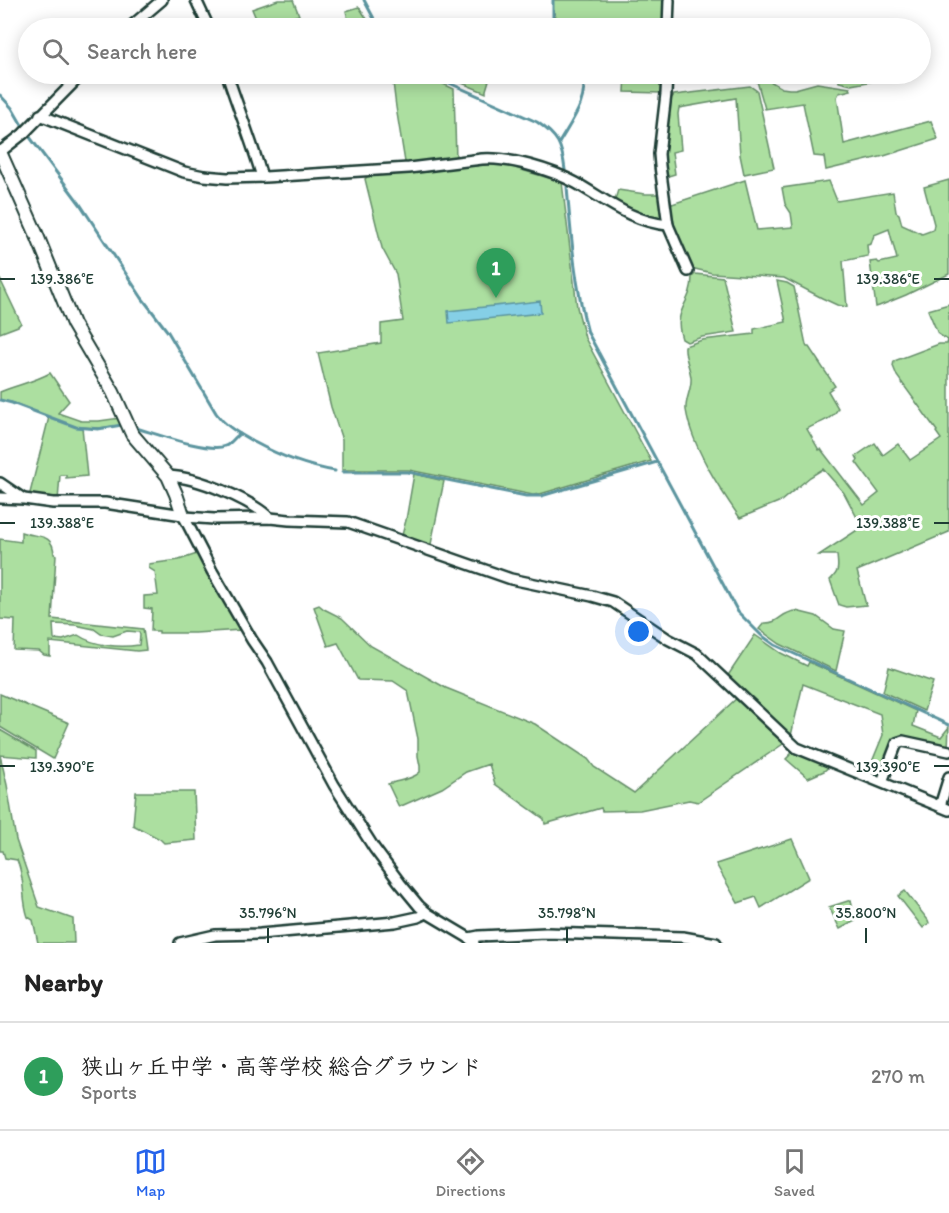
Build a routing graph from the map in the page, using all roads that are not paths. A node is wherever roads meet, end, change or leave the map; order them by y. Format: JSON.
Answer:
{"nodes":[{"id":1,"x":162,"y":0,"type":"edge"},
{"id":2,"x":196,"y":0,"type":"edge"},
{"id":3,"x":669,"y":0,"type":"edge"},
{"id":4,"x":141,"y":18,"type":"edge"},
{"id":5,"x":204,"y":18,"type":"edge"},
{"id":6,"x":668,"y":18,"type":"edge"},
{"id":7,"x":72,"y":84,"type":"edge"},
{"id":8,"x":230,"y":84,"type":"edge"},
{"id":9,"x":666,"y":84,"type":"edge"},
{"id":10,"x":40,"y":115,"type":"junction"},
{"id":11,"x":0,"y":152,"type":"edge"},
{"id":12,"x":262,"y":177,"type":"junction"},
{"id":13,"x":668,"y":225,"type":"junction"},
{"id":14,"x":688,"y":271,"type":"dead end"},
{"id":15,"x":168,"y":476,"type":"junction"},
{"id":16,"x":0,"y":483,"type":"edge"},
{"id":17,"x":0,"y":498,"type":"edge"},
{"id":18,"x":24,"y":499,"type":"junction"},
{"id":19,"x":184,"y":516,"type":"junction"},
{"id":20,"x":270,"y":518,"type":"junction"},
{"id":21,"x":949,"y":751,"type":"edge"},
{"id":22,"x":949,"y":777,"type":"edge"},
{"id":23,"x":882,"y":782,"type":"junction"},
{"id":24,"x":944,"y":808,"type":"edge"},
{"id":25,"x":427,"y":913,"type":"junction"},
{"id":26,"x":262,"y":939,"type":"edge"},
{"id":27,"x":471,"y":941,"type":"edge"},
{"id":28,"x":180,"y":943,"type":"edge"},
{"id":29,"x":716,"y":943,"type":"edge"}],
"edges":[{"from":1,"to":4,"type":"street"},
{"from":2,"to":5,"type":"street"},
{"from":3,"to":6,"type":"street"},
{"from":7,"to":10,"type":"street"},
{"from":8,"to":12,"type":"street"},
{"from":9,"to":13,"type":"street"},
{"from":10,"to":11,"type":"street"},
{"from":10,"to":12,"type":"street"},
{"from":11,"to":15,"type":"street"},
{"from":12,"to":13,"type":"street"},
{"from":13,"to":14,"type":"street"},
{"from":15,"to":19,"type":"street"},
{"from":15,"to":20,"type":"street"},
{"from":16,"to":18,"type":"street"},
{"from":17,"to":18,"type":"street"},
{"from":18,"to":19,"type":"street"},
{"from":19,"to":20,"type":"street"},
{"from":19,"to":25,"type":"street"},
{"from":20,"to":23,"type":"street"},
{"from":21,"to":23,"type":"street"},
{"from":22,"to":24,"type":"street"},
{"from":23,"to":24,"type":"street"},
{"from":25,"to":26,"type":"street"},
{"from":25,"to":27,"type":"street"},
{"from":26,"to":28,"type":"street"},
{"from":27,"to":29,"type":"street"}]}
